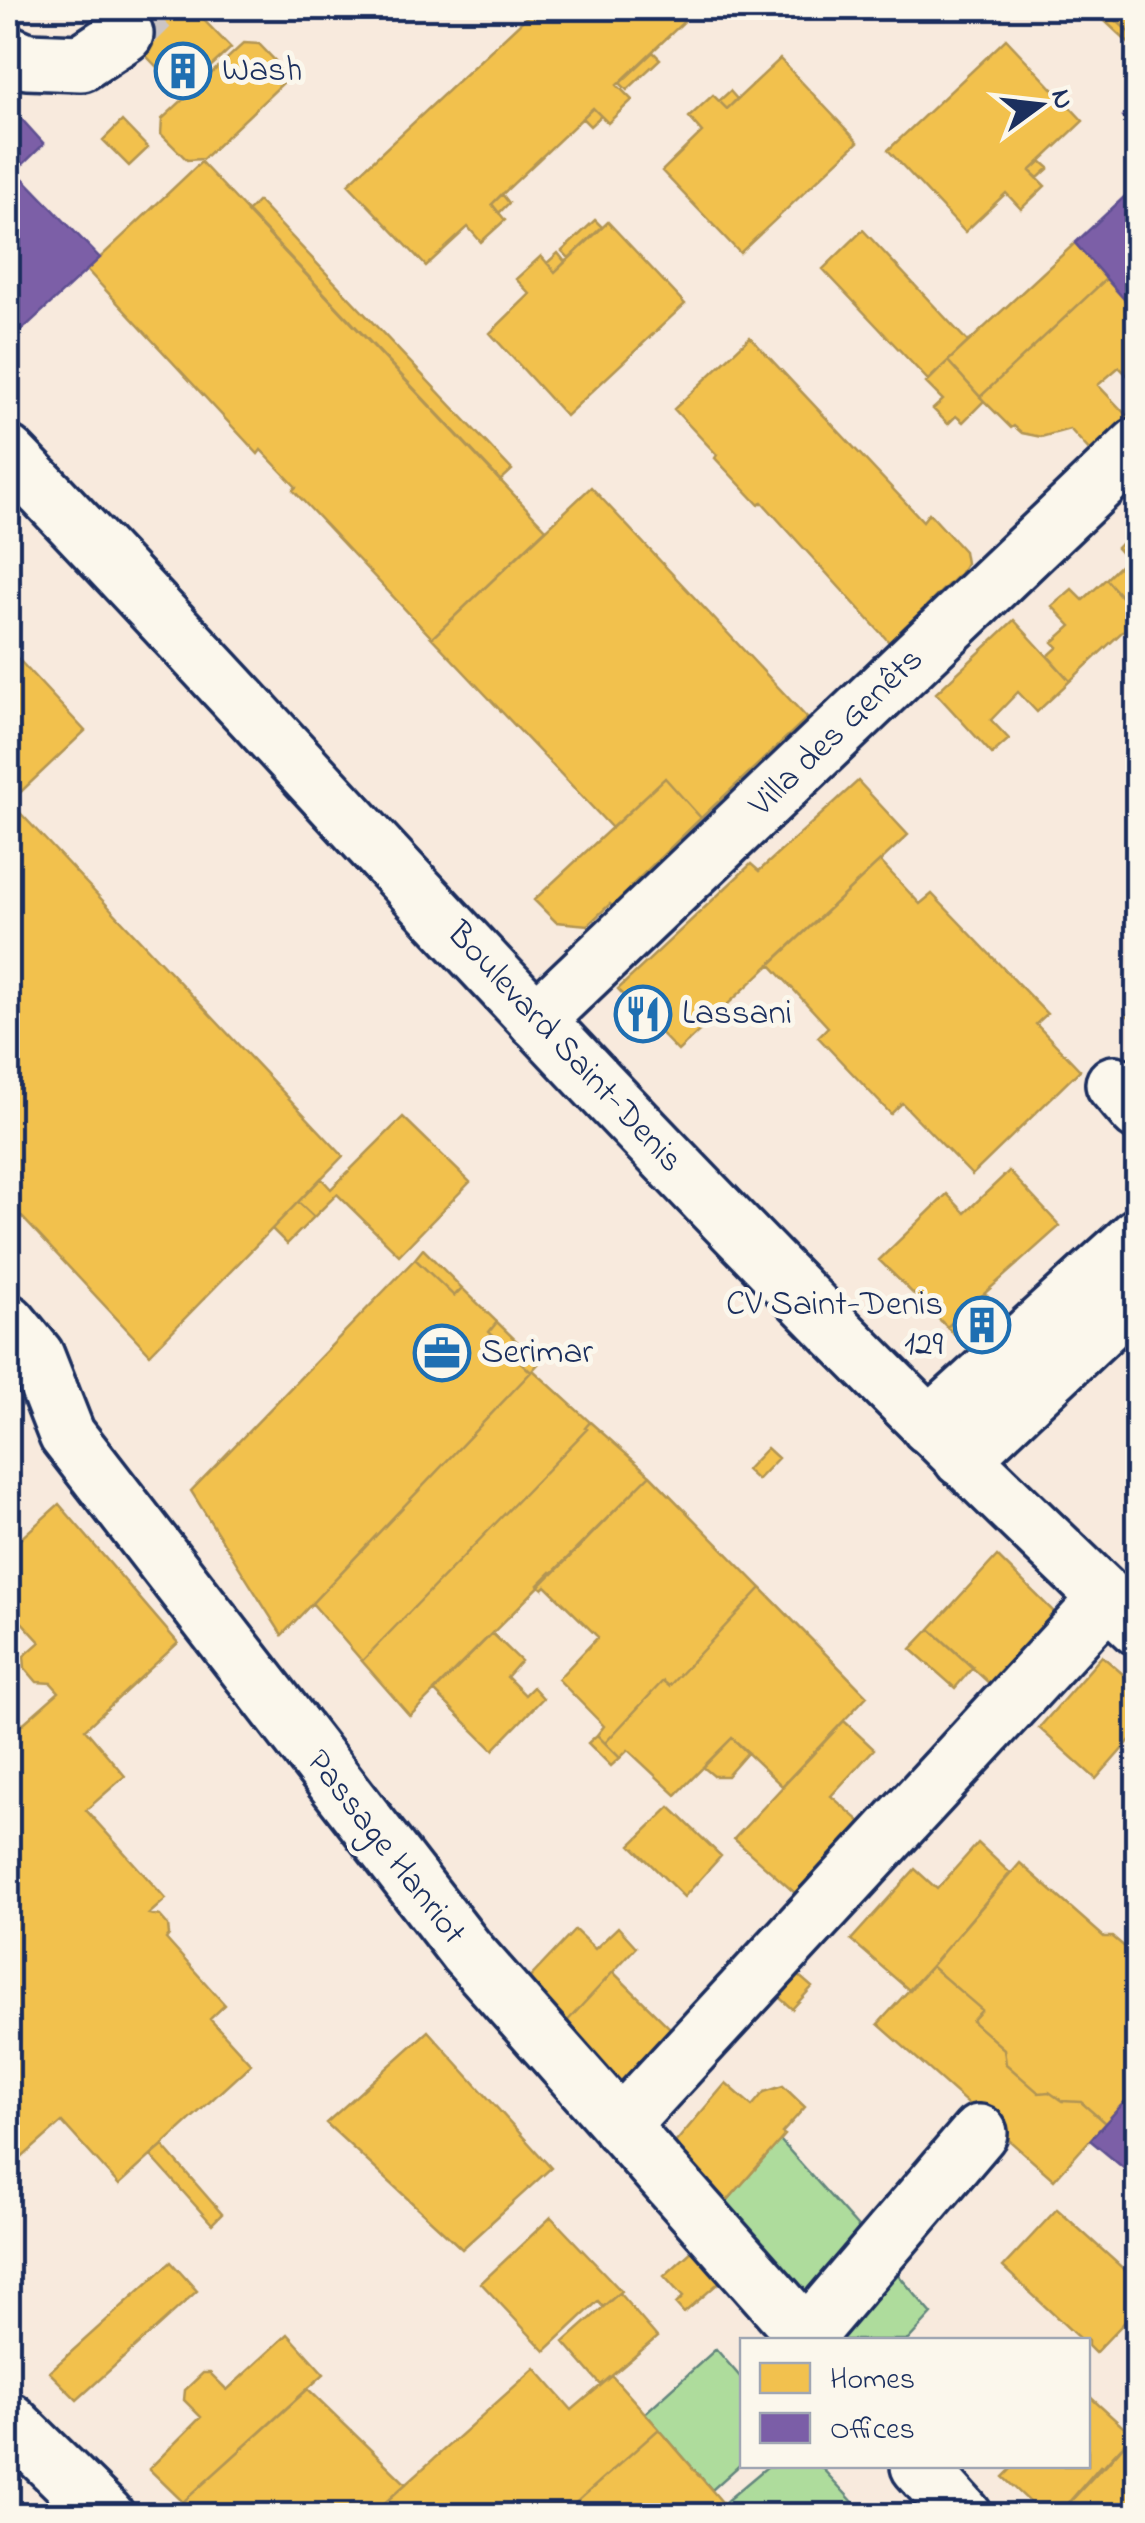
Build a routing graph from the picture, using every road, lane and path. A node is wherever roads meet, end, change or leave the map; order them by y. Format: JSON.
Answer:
{"nodes":[{"id":1,"x":125,"y":34,"type":"tunnel mouth"},
{"id":2,"x":8,"y":53,"type":"edge"},
{"id":3,"x":1138,"y":446,"type":"edge"},
{"id":4,"x":8,"y":454,"type":"edge"},
{"id":5,"x":536,"y":1020,"type":"junction"},
{"id":6,"x":1138,"y":1236,"type":"edge"},
{"id":7,"x":1138,"y":1293,"type":"edge"},
{"id":8,"x":8,"y":1322,"type":"edge"},
{"id":9,"x":946,"y":1442,"type":"junction"},
{"id":10,"x":1122,"y":1613,"type":"edge"},
{"id":11,"x":620,"y":2126,"type":"junction"},
{"id":12,"x":979,"y":2133,"type":"dead end"},
{"id":13,"x":808,"y":2338,"type":"edge"},
{"id":14,"x":8,"y":2420,"type":"edge"},
{"id":15,"x":922,"y":2468,"type":"edge"},
{"id":16,"x":106,"y":2516,"type":"edge"},
{"id":17,"x":964,"y":2516,"type":"edge"}],
"edges":[{"from":1,"to":2,"type":"main road"},
{"from":3,"to":5,"type":"main road","name":"Villa des Genêts"},
{"from":4,"to":5,"type":"main road","name":"Boulevard Saint-Denis"},
{"from":5,"to":9,"type":"main road","name":"Boulevard Saint-Denis"},
{"from":6,"to":9,"type":"main road"},
{"from":7,"to":9,"type":"main road"},
{"from":8,"to":11,"type":"main road","name":"Passage Hanriot"},
{"from":9,"to":10,"type":"main road","name":"Boulevard Saint-Denis"},
{"from":10,"to":11,"type":"main road"},
{"from":11,"to":13,"type":"main road","name":"Passage Hanriot"},
{"from":12,"to":13,"type":"main road"},
{"from":14,"to":16,"type":"main road"},
{"from":15,"to":17,"type":"main road"}]}
